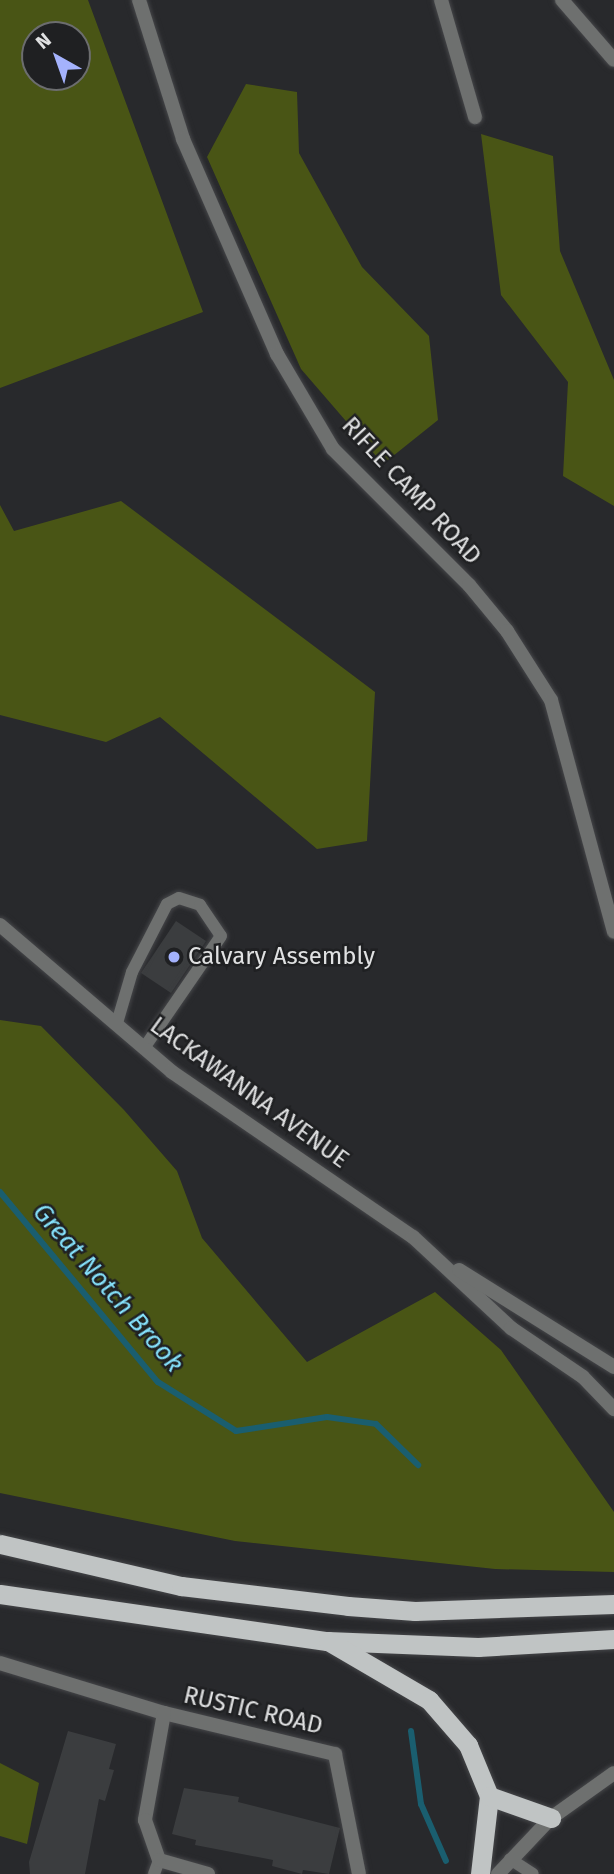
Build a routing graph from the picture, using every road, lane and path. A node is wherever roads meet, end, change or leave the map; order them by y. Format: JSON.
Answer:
{"nodes":[{"id":1,"x":139,"y":0,"type":"edge"},
{"id":2,"x":441,"y":0,"type":"edge"},
{"id":3,"x":562,"y":0,"type":"edge"},
{"id":4,"x":614,"y":60,"type":"edge"},
{"id":5,"x":475,"y":117,"type":"dead end"},
{"id":6,"x":0,"y":925,"type":"edge"},
{"id":7,"x":614,"y":932,"type":"edge"},
{"id":8,"x":117,"y":1023,"type":"junction"},
{"id":9,"x":145,"y":1048,"type":"junction"},
{"id":10,"x":445,"y":1263,"type":"junction"},
{"id":11,"x":614,"y":1367,"type":"edge"},
{"id":12,"x":614,"y":1409,"type":"edge"},
{"id":13,"x":0,"y":1544,"type":"edge"},
{"id":14,"x":0,"y":1594,"type":"edge"},
{"id":15,"x":614,"y":1604,"type":"edge"},
{"id":16,"x":614,"y":1639,"type":"edge"},
{"id":17,"x":327,"y":1641,"type":"junction"},
{"id":18,"x":0,"y":1663,"type":"edge"},
{"id":19,"x":164,"y":1713,"type":"junction"},
{"id":20,"x":614,"y":1773,"type":"edge"},
{"id":21,"x":489,"y":1796,"type":"junction"},
{"id":22,"x":551,"y":1818,"type":"junction"},
{"id":23,"x":510,"y":1859,"type":"junction"},
{"id":24,"x":157,"y":1867,"type":"edge"},
{"id":25,"x":208,"y":1874,"type":"edge"},
{"id":26,"x":359,"y":1874,"type":"edge"},
{"id":27,"x":480,"y":1874,"type":"edge"},
{"id":28,"x":499,"y":1874,"type":"edge"},
{"id":29,"x":533,"y":1874,"type":"edge"}],
"edges":[{"from":1,"to":7,"type":"street","name":"RIFLE CAMP ROAD"},
{"from":2,"to":5,"type":"street"},
{"from":3,"to":4,"type":"street"},
{"from":6,"to":8,"type":"street","name":"LACKAWANNA AVENUE"},
{"from":8,"to":9,"type":"street","name":"LACKAWANNA AVENUE"},
{"from":8,"to":9,"type":"lane"},
{"from":9,"to":10,"type":"street","name":"LACKAWANNA AVENUE"},
{"from":10,"to":11,"type":"street","name":"LACKAWANNA AVENUE"},
{"from":10,"to":12,"type":"street","name":"LACKAWANNA AVENUE"},
{"from":13,"to":15,"type":"highway"},
{"from":14,"to":17,"type":"highway"},
{"from":16,"to":17,"type":"highway"},
{"from":17,"to":21,"type":"highway"},
{"from":18,"to":19,"type":"street","name":"RUSTIC ROAD"},
{"from":19,"to":24,"type":"street","name":"RUSTIC ROAD"},
{"from":19,"to":26,"type":"street","name":"RUSTIC ROAD"},
{"from":20,"to":22,"type":"street"},
{"from":21,"to":22,"type":"highway"},
{"from":21,"to":27,"type":"highway"},
{"from":22,"to":23,"type":"street"},
{"from":23,"to":28,"type":"street"},
{"from":23,"to":29,"type":"lane"},
{"from":24,"to":25,"type":"street","name":"RUSTIC ROAD"}]}
